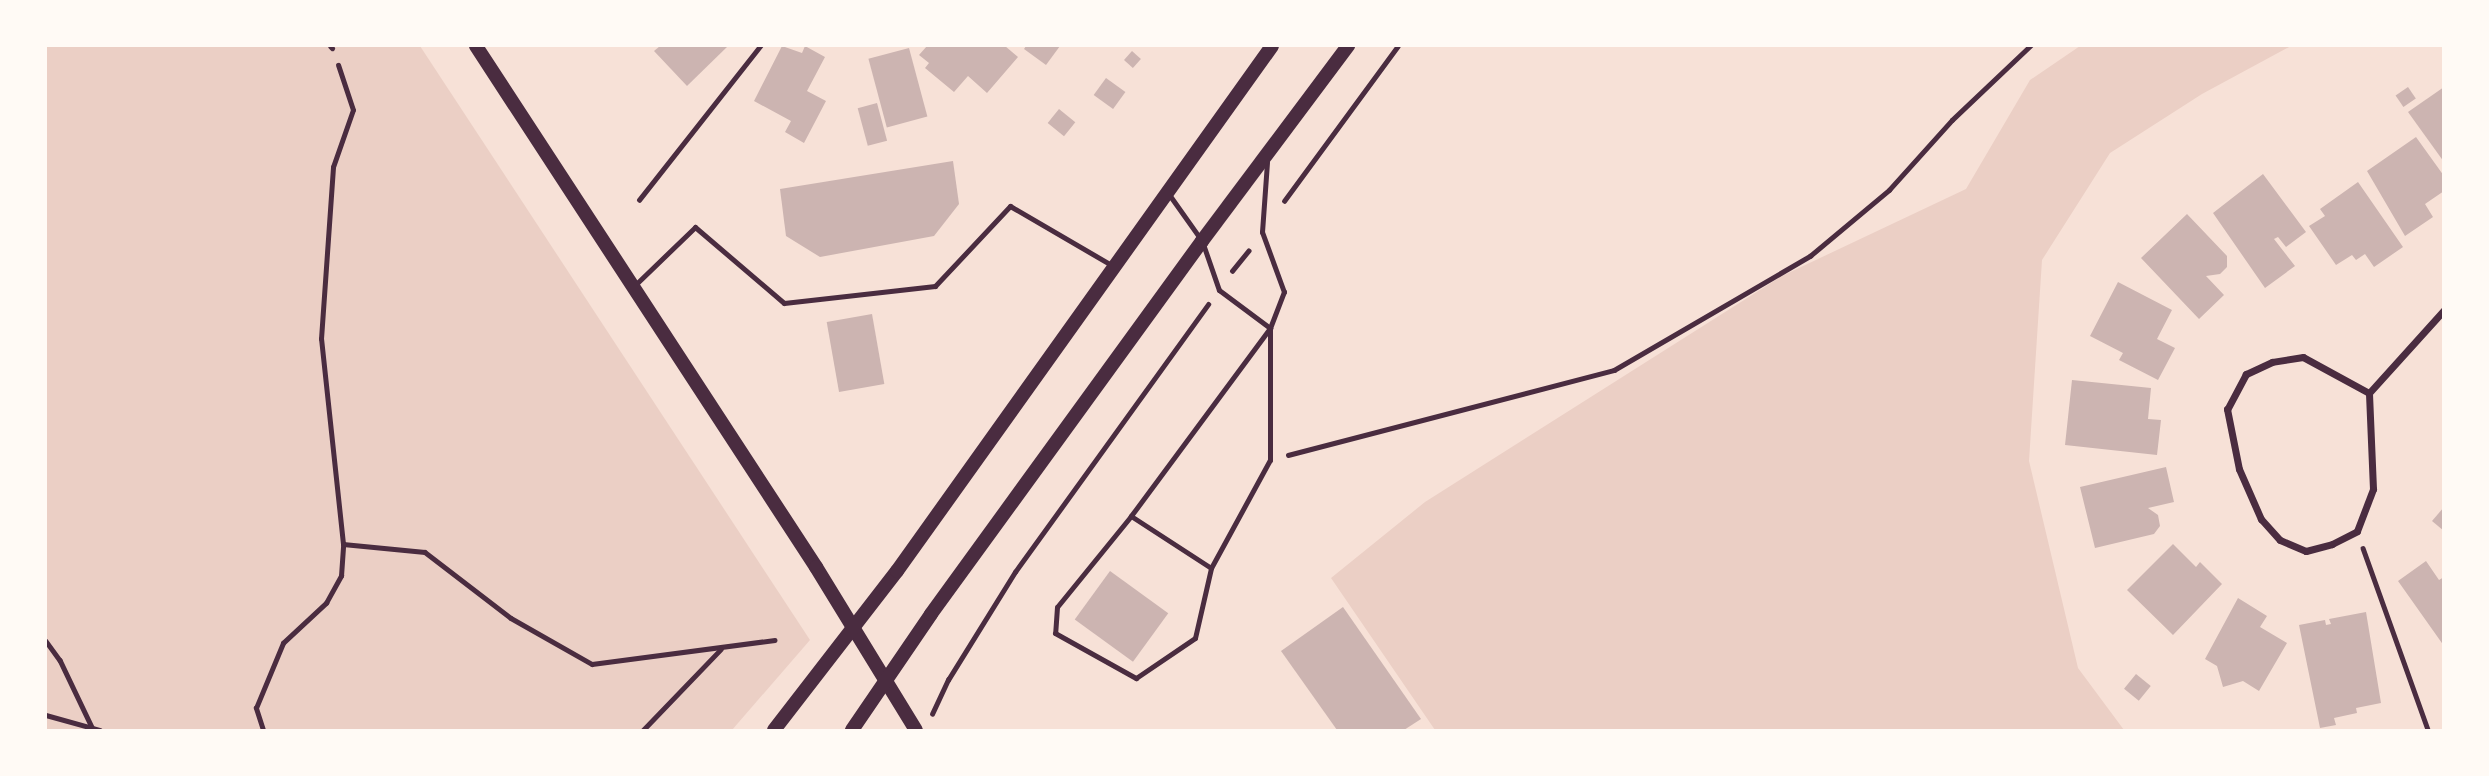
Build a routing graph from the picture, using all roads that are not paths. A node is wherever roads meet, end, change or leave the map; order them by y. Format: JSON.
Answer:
{"nodes":[{"id":1,"x":476,"y":46,"type":"edge"},
{"id":2,"x":1272,"y":46,"type":"edge"},
{"id":3,"x":1348,"y":46,"type":"edge"},
{"id":4,"x":1268,"y":155,"type":"junction"},
{"id":5,"x":1168,"y":193,"type":"junction"},
{"id":6,"x":1202,"y":241,"type":"junction"},
{"id":7,"x":1113,"y":267,"type":"junction"},
{"id":8,"x":634,"y":286,"type":"junction"},
{"id":9,"x":2444,"y":310,"type":"edge"},
{"id":10,"x":1270,"y":328,"type":"junction"},
{"id":11,"x":2369,"y":393,"type":"junction"},
{"id":12,"x":1131,"y":516,"type":"junction"},
{"id":13,"x":1211,"y":568,"type":"junction"},
{"id":14,"x":853,"y":626,"type":"junction"},
{"id":15,"x":887,"y":681,"type":"junction"},
{"id":16,"x":774,"y":730,"type":"edge"},
{"id":17,"x":852,"y":730,"type":"edge"},
{"id":18,"x":916,"y":730,"type":"edge"}],
"edges":[{"from":1,"to":8,"type":"main road"},
{"from":2,"to":5,"type":"main road"},
{"from":3,"to":4,"type":"main road"},
{"from":4,"to":6,"type":"main road"},
{"from":4,"to":10,"type":"lane"},
{"from":5,"to":6,"type":"lane"},
{"from":5,"to":7,"type":"main road"},
{"from":6,"to":10,"type":"lane"},
{"from":6,"to":15,"type":"main road"},
{"from":7,"to":8,"type":"lane"},
{"from":7,"to":14,"type":"main road"},
{"from":8,"to":14,"type":"main road"},
{"from":9,"to":11,"type":"street"},
{"from":10,"to":12,"type":"lane"},
{"from":10,"to":13,"type":"lane"},
{"from":11,"to":11,"type":"street"},
{"from":12,"to":13,"type":"lane"},
{"from":12,"to":13,"type":"lane"},
{"from":14,"to":15,"type":"main road"},
{"from":14,"to":16,"type":"main road"},
{"from":15,"to":17,"type":"main road"},
{"from":15,"to":18,"type":"main road"}]}
